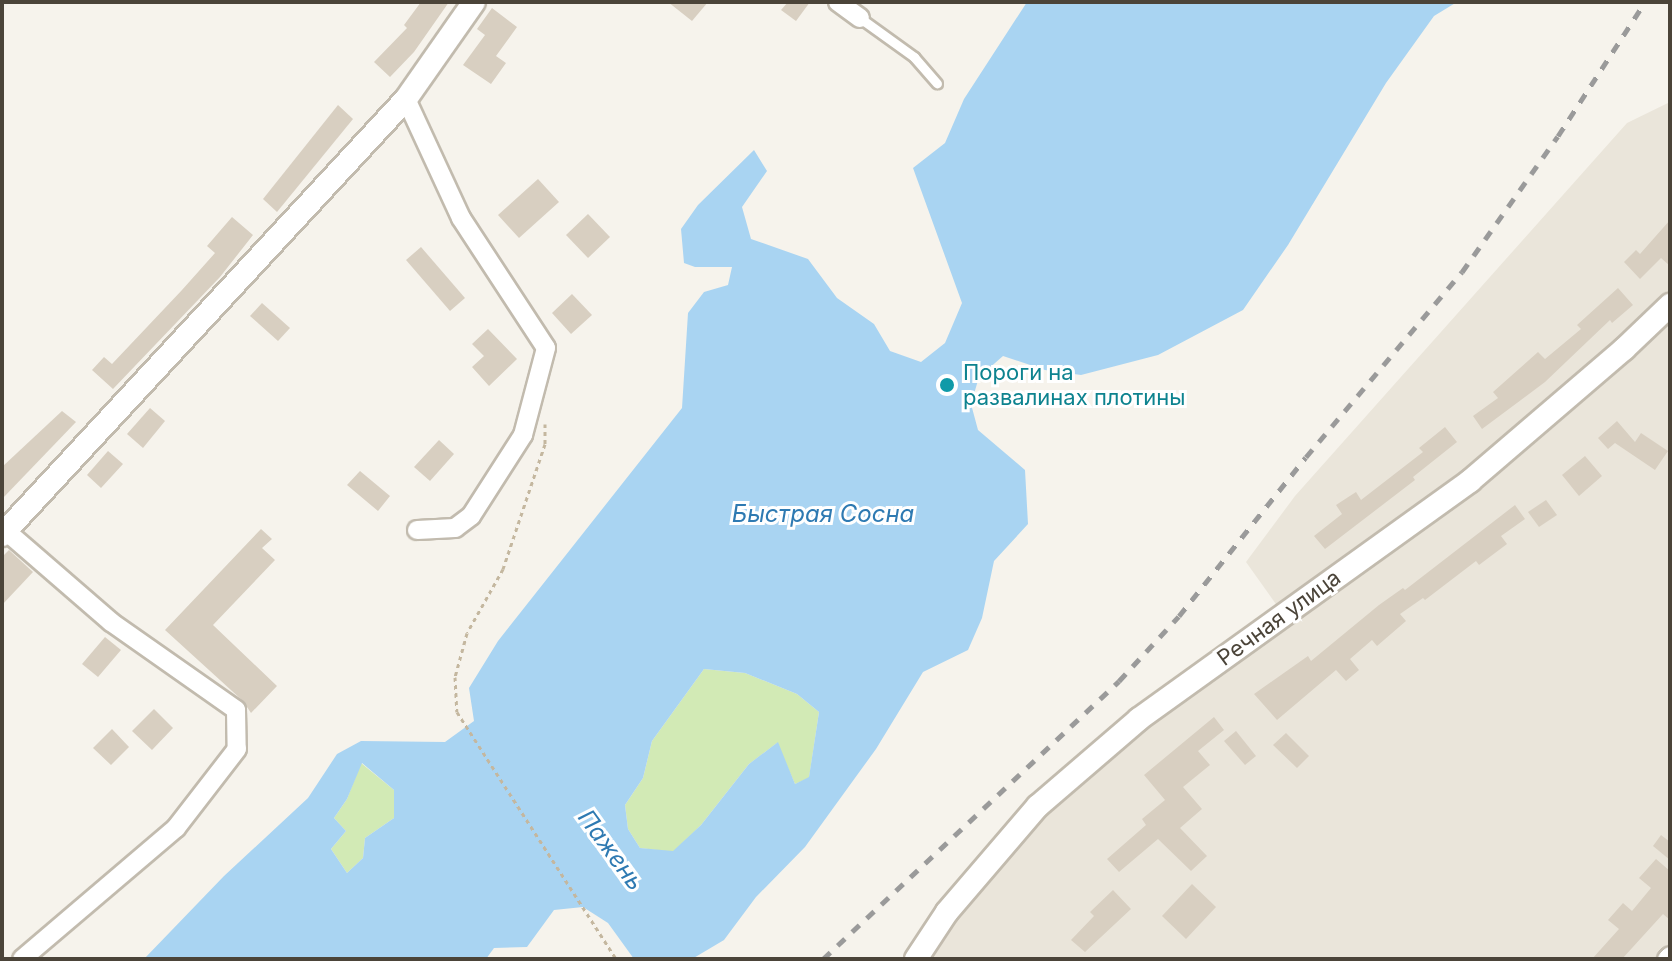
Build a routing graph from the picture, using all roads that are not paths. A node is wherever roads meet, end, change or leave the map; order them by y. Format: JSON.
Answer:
{"nodes":[{"id":1,"x":474,"y":2,"type":"edge"},
{"id":2,"x":838,"y":2,"type":"edge"},
{"id":3,"x":860,"y":18,"type":"joint"},
{"id":4,"x":937,"y":83,"type":"dead end"},
{"id":5,"x":406,"y":99,"type":"junction"},
{"id":6,"x":1670,"y":305,"type":"edge"},
{"id":7,"x":417,"y":530,"type":"dead end"},
{"id":8,"x":4,"y":533,"type":"edge"},
{"id":9,"x":22,"y":959,"type":"edge"},
{"id":10,"x":916,"y":959,"type":"edge"}],
"edges":[{"from":1,"to":5,"type":"street"},
{"from":2,"to":3,"type":"street"},
{"from":3,"to":4,"type":"lane"},
{"from":5,"to":7,"type":"street"},
{"from":5,"to":8,"type":"street"},
{"from":6,"to":10,"type":"street","name":"Речная улица"},
{"from":8,"to":9,"type":"street"}]}
